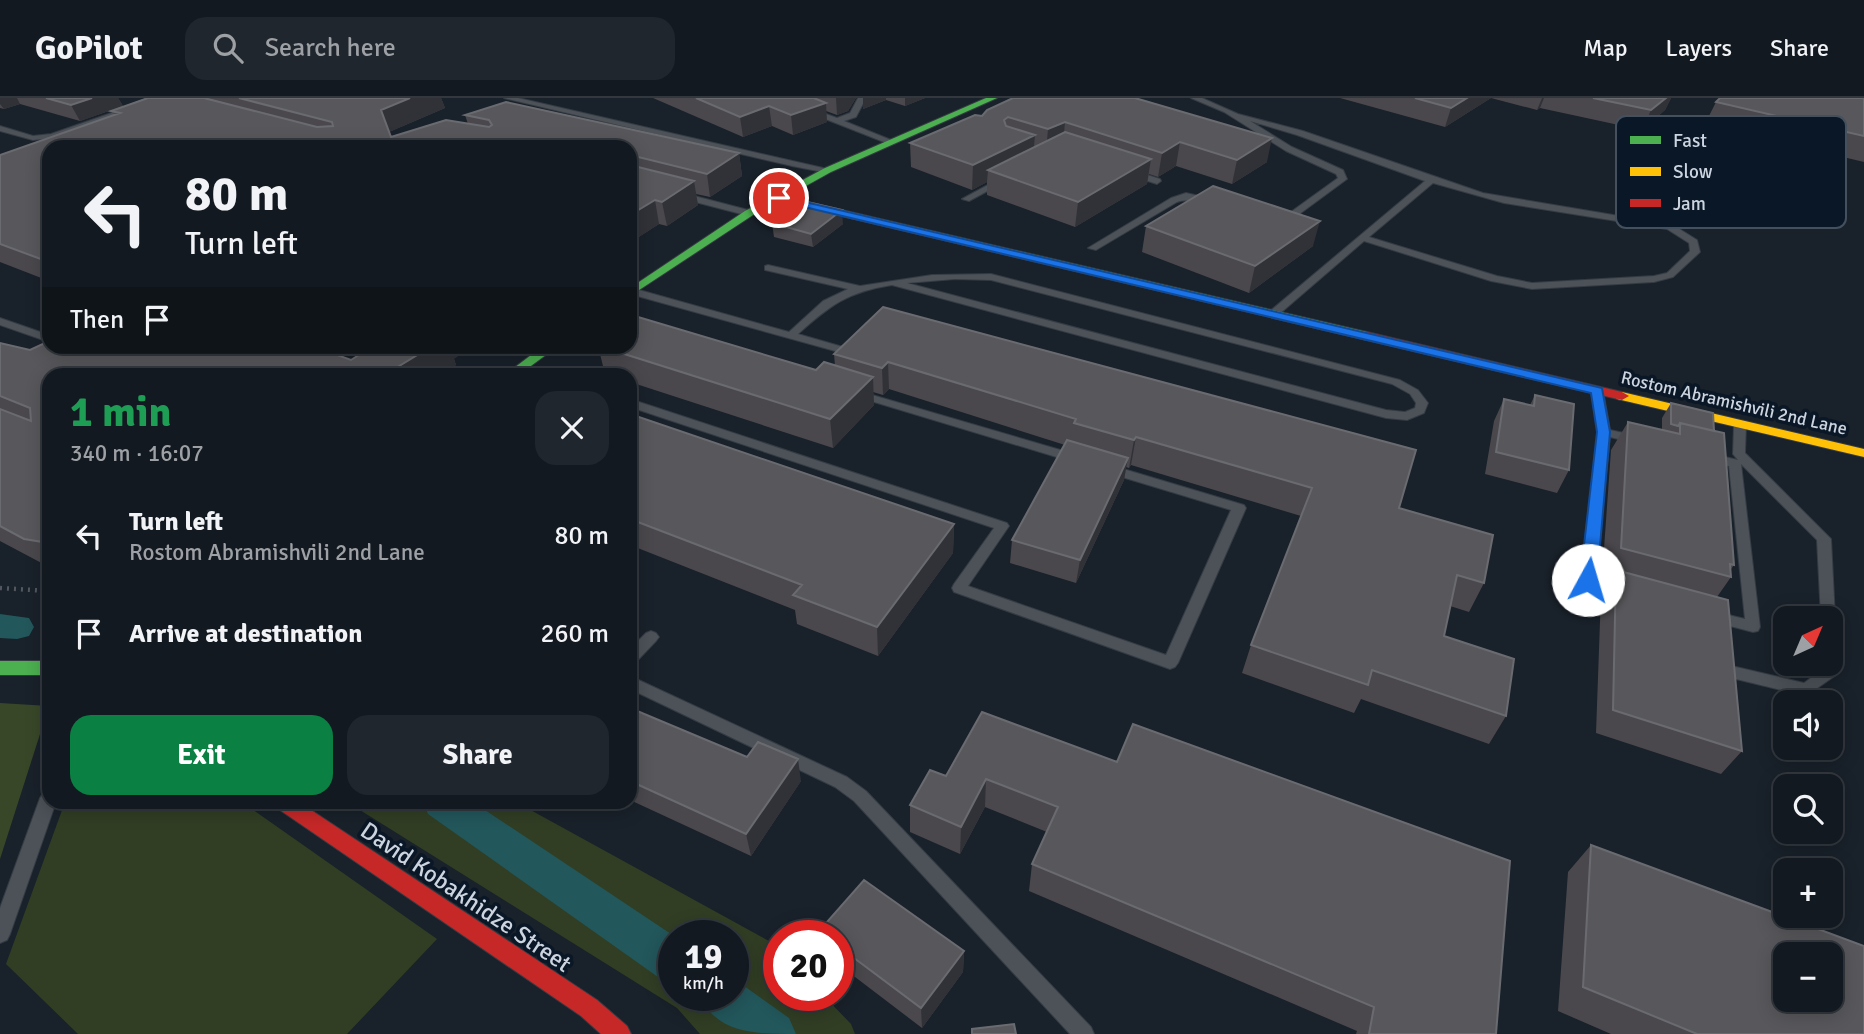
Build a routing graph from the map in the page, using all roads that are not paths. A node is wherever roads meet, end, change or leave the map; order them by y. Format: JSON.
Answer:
{"nodes":[{"id":1,"x":508,"y":98,"type":"edge"},
{"id":2,"x":776,"y":98,"type":"edge"},
{"id":3,"x":862,"y":98,"type":"edge"},
{"id":4,"x":993,"y":98,"type":"edge"},
{"id":5,"x":1195,"y":98,"type":"edge"},
{"id":6,"x":119,"y":101,"type":"dead end"},
{"id":7,"x":1238,"y":117,"type":"junction"},
{"id":8,"x":837,"y":121,"type":"junction"},
{"id":9,"x":0,"y":128,"type":"edge"},
{"id":10,"x":892,"y":142,"type":"junction"},
{"id":11,"x":1342,"y":159,"type":"junction"},
{"id":12,"x":1121,"y":169,"type":"edge"},
{"id":13,"x":828,"y":170,"type":"junction"},
{"id":14,"x":1012,"y":176,"type":"edge"},
{"id":15,"x":1431,"y":180,"type":"junction"},
{"id":16,"x":1157,"y":181,"type":"edge"},
{"id":17,"x":670,"y":193,"type":"edge"},
{"id":18,"x":779,"y":198,"type":"junction"},
{"id":19,"x":966,"y":200,"type":"dead end"},
{"id":20,"x":1225,"y":204,"type":"edge"},
{"id":21,"x":749,"y":213,"type":"junction"},
{"id":22,"x":1269,"y":216,"type":"edge"},
{"id":23,"x":1616,"y":218,"type":"edge"},
{"id":24,"x":1672,"y":228,"type":"edge"},
{"id":25,"x":1363,"y":238,"type":"junction"},
{"id":26,"x":1093,"y":248,"type":"dead end"},
{"id":27,"x":768,"y":268,"type":"dead end"},
{"id":28,"x":894,"y":283,"type":"junction"},
{"id":29,"x":637,"y":288,"type":"edge"},
{"id":30,"x":861,"y":290,"type":"junction"},
{"id":31,"x":637,"y":294,"type":"edge"},
{"id":32,"x":1273,"y":314,"type":"junction"},
{"id":33,"x":0,"y":321,"type":"edge"},
{"id":34,"x":791,"y":335,"type":"junction"},
{"id":35,"x":42,"y":336,"type":"edge"},
{"id":36,"x":317,"y":354,"type":"edge"},
{"id":37,"x":541,"y":354,"type":"edge"},
{"id":38,"x":310,"y":358,"type":"edge"},
{"id":39,"x":831,"y":366,"type":"edge"},
{"id":40,"x":521,"y":368,"type":"edge"},
{"id":41,"x":842,"y":389,"type":"edge"},
{"id":42,"x":1597,"y":391,"type":"junction"},
{"id":43,"x":637,"y":405,"type":"edge"},
{"id":44,"x":1740,"y":424,"type":"junction"},
{"id":45,"x":1604,"y":432,"type":"junction"},
{"id":46,"x":1656,"y":444,"type":"edge"},
{"id":47,"x":1864,"y":453,"type":"edge"},
{"id":48,"x":1696,"y":454,"type":"edge"},
{"id":49,"x":1639,"y":595,"type":"edge"},
{"id":50,"x":1827,"y":606,"type":"edge"},
{"id":51,"x":1703,"y":613,"type":"edge"},
{"id":52,"x":652,"y":637,"type":"dead end"},
{"id":53,"x":637,"y":652,"type":"edge"},
{"id":54,"x":0,"y":668,"type":"edge"},
{"id":55,"x":42,"y":668,"type":"edge"},
{"id":56,"x":1736,"y":673,"type":"edge"},
{"id":57,"x":1824,"y":676,"type":"edge"},
{"id":58,"x":637,"y":685,"type":"edge"},
{"id":59,"x":45,"y":809,"type":"edge"},
{"id":60,"x":294,"y":809,"type":"edge"},
{"id":61,"x":0,"y":934,"type":"edge"},
{"id":62,"x":619,"y":1034,"type":"edge"},
{"id":63,"x":1084,"y":1034,"type":"edge"}],
"edges":[{"from":1,"to":13,"type":"lane"},
{"from":2,"to":8,"type":"lane"},
{"from":3,"to":8,"type":"lane"},
{"from":4,"to":10,"type":"street"},
{"from":5,"to":7,"type":"lane"},
{"from":6,"to":9,"type":"lane"},
{"from":7,"to":11,"type":"lane"},
{"from":7,"to":11,"type":"lane"},
{"from":8,"to":10,"type":"lane"},
{"from":10,"to":13,"type":"street"},
{"from":11,"to":15,"type":"lane"},
{"from":11,"to":22,"type":"lane"},
{"from":12,"to":16,"type":"lane"},
{"from":13,"to":18,"type":"street"},
{"from":14,"to":19,"type":"lane"},
{"from":15,"to":23,"type":"lane"},
{"from":15,"to":25,"type":"lane"},
{"from":17,"to":21,"type":"lane"},
{"from":18,"to":21,"type":"street"},
{"from":18,"to":32,"type":"street","name":"Rostom Abramishvili 2nd Lane"},
{"from":20,"to":26,"type":"lane"},
{"from":21,"to":29,"type":"street"},
{"from":24,"to":25,"type":"lane"},
{"from":25,"to":32,"type":"lane"},
{"from":27,"to":30,"type":"lane"},
{"from":28,"to":28,"type":"lane"},
{"from":28,"to":30,"type":"lane"},
{"from":30,"to":34,"type":"lane"},
{"from":31,"to":34,"type":"lane"},
{"from":32,"to":42,"type":"street","name":"Rostom Abramishvili 2nd Lane"},
{"from":33,"to":35,"type":"lane"},
{"from":34,"to":39,"type":"lane"},
{"from":36,"to":38,"type":"lane"},
{"from":37,"to":40,"type":"street"},
{"from":41,"to":43,"type":"lane"},
{"from":42,"to":44,"type":"street","name":"Rostom Abramishvili 2nd Lane"},
{"from":42,"to":45,"type":"lane"},
{"from":44,"to":47,"type":"street","name":"Rostom Abramishvili 2nd Lane"},
{"from":44,"to":50,"type":"lane"},
{"from":45,"to":46,"type":"lane"},
{"from":45,"to":49,"type":"lane"},
{"from":48,"to":51,"type":"lane"},
{"from":52,"to":53,"type":"lane"},
{"from":54,"to":55,"type":"street"},
{"from":56,"to":57,"type":"lane"},
{"from":58,"to":63,"type":"lane"},
{"from":59,"to":61,"type":"lane"},
{"from":60,"to":62,"type":"street","name":"David Kobakhidze Street"}]}
